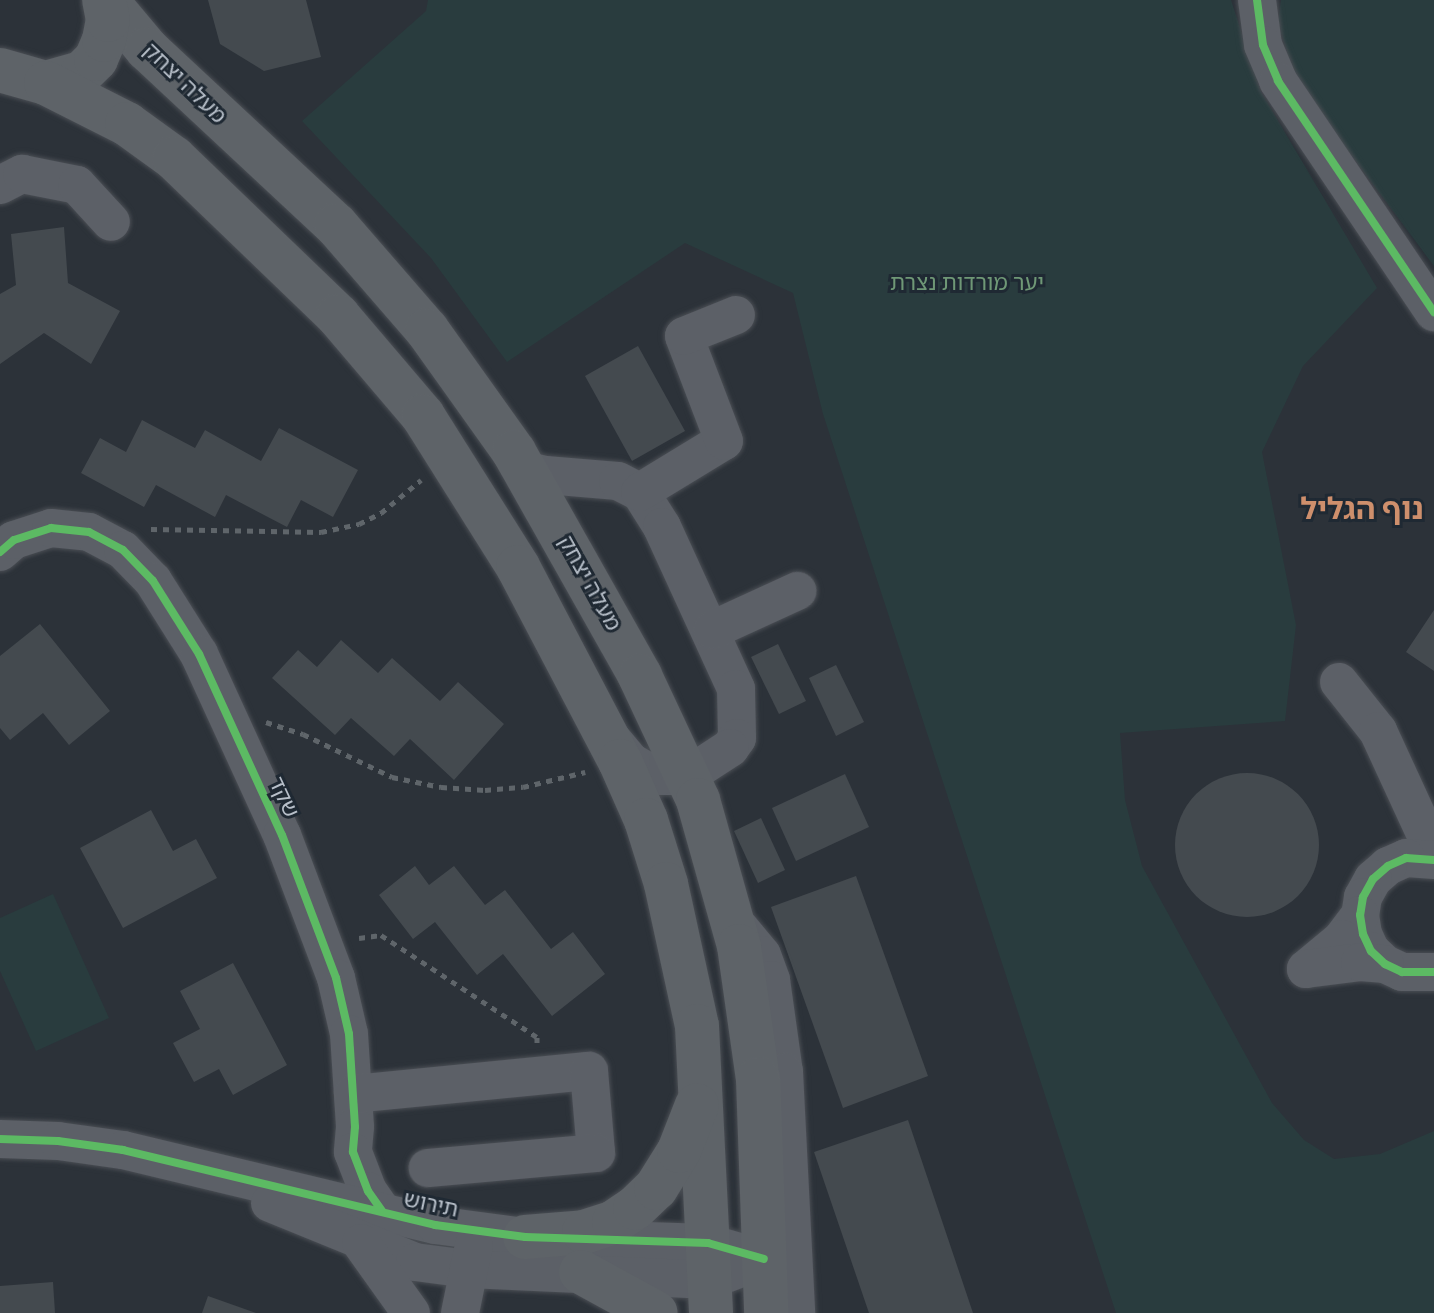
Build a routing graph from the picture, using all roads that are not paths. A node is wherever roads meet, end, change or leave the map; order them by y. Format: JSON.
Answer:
{"nodes":[{"id":1,"x":105,"y":0,"type":"edge"},
{"id":2,"x":1257,"y":0,"type":"edge"},
{"id":3,"x":17,"y":82,"type":"edge"},
{"id":4,"x":0,"y":185,"type":"edge"},
{"id":5,"x":111,"y":222,"type":"dead end"},
{"id":6,"x":1434,"y":312,"type":"edge"},
{"id":7,"x":736,"y":315,"type":"dead end"},
{"id":8,"x":524,"y":470,"type":"junction"},
{"id":9,"x":640,"y":492,"type":"junction"},
{"id":10,"x":0,"y":552,"type":"edge"},
{"id":11,"x":797,"y":591,"type":"dead end"},
{"id":12,"x":712,"y":630,"type":"junction"},
{"id":13,"x":1339,"y":682,"type":"dead end"},
{"id":14,"x":614,"y":747,"type":"junction"},
{"id":15,"x":1397,"y":771,"type":"junction"},
{"id":16,"x":687,"y":776,"type":"junction"},
{"id":17,"x":1434,"y":853,"type":"edge"},
{"id":18,"x":1434,"y":860,"type":"edge"},
{"id":19,"x":1388,"y":866,"type":"junction"},
{"id":20,"x":1360,"y":915,"type":"junction"},
{"id":21,"x":733,"y":920,"type":"junction"},
{"id":22,"x":1417,"y":973,"type":"edge"},
{"id":23,"x":702,"y":1083,"type":"junction"},
{"id":24,"x":354,"y":1111,"type":"junction"},
{"id":25,"x":0,"y":1139,"type":"edge"},
{"id":26,"x":428,"y":1168,"type":"dead end"},
{"id":27,"x":190,"y":1169,"type":"junction"},
{"id":28,"x":275,"y":1187,"type":"junction"},
{"id":29,"x":382,"y":1211,"type":"junction"},
{"id":30,"x":478,"y":1231,"type":"junction"},
{"id":31,"x":525,"y":1237,"type":"junction"},
{"id":32,"x":361,"y":1243,"type":"junction"},
{"id":33,"x":764,"y":1259,"type":"junction"},
{"id":34,"x":468,"y":1269,"type":"junction"},
{"id":35,"x":581,"y":1272,"type":"junction"},
{"id":36,"x":710,"y":1279,"type":"edge"},
{"id":37,"x":411,"y":1313,"type":"edge"},
{"id":38,"x":460,"y":1313,"type":"edge"},
{"id":39,"x":656,"y":1313,"type":"edge"},
{"id":40,"x":766,"y":1313,"type":"edge"},
{"id":41,"x":796,"y":1313,"type":"edge"}],
"edges":[{"from":1,"to":3,"type":"main road"},
{"from":1,"to":8,"type":"main road","name":"מעלה יצחק"},
{"from":2,"to":6,"type":"street"},
{"from":3,"to":14,"type":"main road"},
{"from":4,"to":5,"type":"street"},
{"from":7,"to":9,"type":"street"},
{"from":8,"to":9,"type":"street"},
{"from":8,"to":16,"type":"main road","name":"מעלה יצחק"},
{"from":9,"to":12,"type":"street"},
{"from":10,"to":24,"type":"street","name":"שקד"},
{"from":11,"to":12,"type":"street"},
{"from":12,"to":16,"type":"street"},
{"from":13,"to":15,"type":"street"},
{"from":14,"to":16,"type":"street"},
{"from":14,"to":23,"type":"main road"},
{"from":15,"to":17,"type":"street"},
{"from":15,"to":19,"type":"street"},
{"from":16,"to":21,"type":"main road","name":"מעלה יצחק"},
{"from":18,"to":19,"type":"street"},
{"from":19,"to":20,"type":"street"},
{"from":20,"to":22,"type":"street"},
{"from":20,"to":22,"type":"street"},
{"from":21,"to":33,"type":"main road","name":"מעלה יצחק"},
{"from":21,"to":41,"type":"street"},
{"from":23,"to":31,"type":"main road"},
{"from":23,"to":36,"type":"main road"},
{"from":24,"to":26,"type":"street"},
{"from":24,"to":28,"type":"street","name":"שקד"},
{"from":24,"to":29,"type":"street","name":"שקד"},
{"from":25,"to":27,"type":"street","name":"תירוש"},
{"from":27,"to":28,"type":"street","name":"תירוש"},
{"from":27,"to":32,"type":"street","name":"תירוש"},
{"from":28,"to":29,"type":"street","name":"תירוש"},
{"from":29,"to":30,"type":"street","name":"תירוש"},
{"from":30,"to":31,"type":"street","name":"תירוש"},
{"from":30,"to":34,"type":"street"},
{"from":31,"to":36,"type":"street","name":"תירוש"},
{"from":32,"to":34,"type":"street","name":"תירוש"},
{"from":32,"to":37,"type":"street"},
{"from":33,"to":36,"type":"street","name":"תירוש"},
{"from":33,"to":40,"type":"main road","name":"מעלה יצחק"},
{"from":34,"to":35,"type":"street","name":"תירוש"},
{"from":34,"to":38,"type":"street"},
{"from":35,"to":36,"type":"street","name":"תירוש"},
{"from":35,"to":39,"type":"main road"}]}
